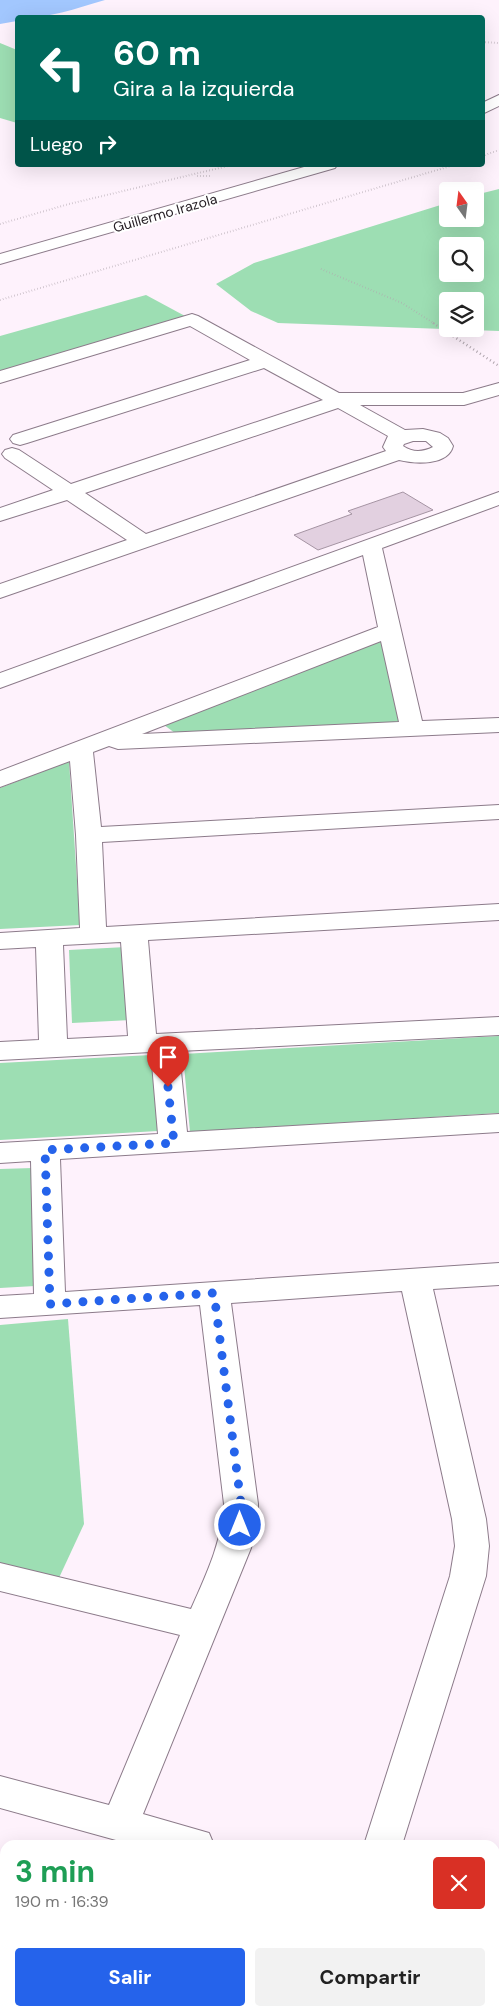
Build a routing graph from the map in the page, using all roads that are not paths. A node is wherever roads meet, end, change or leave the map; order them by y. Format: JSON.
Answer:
{"nodes":[{"id":1,"x":499,"y":100,"type":"edge"},
{"id":2,"x":485,"y":107,"type":"edge"},
{"id":3,"x":322,"y":167,"type":"edge"},
{"id":4,"x":0,"y":259,"type":"edge"},
{"id":5,"x":266,"y":361,"type":"junction"},
{"id":6,"x":0,"y":377,"type":"edge"},
{"id":7,"x":499,"y":389,"type":"edge"},
{"id":8,"x":339,"y":400,"type":"junction"},
{"id":9,"x":9,"y":446,"type":"edge"},
{"id":10,"x":69,"y":492,"type":"junction"},
{"id":11,"x":499,"y":498,"type":"edge"},
{"id":12,"x":0,"y":515,"type":"edge"},
{"id":13,"x":144,"y":542,"type":"junction"},
{"id":14,"x":371,"y":545,"type":"junction"},
{"id":15,"x":0,"y":591,"type":"edge"},
{"id":16,"x":390,"y":630,"type":"junction"},
{"id":17,"x":0,"y":680,"type":"edge"},
{"id":18,"x":499,"y":725,"type":"edge"},
{"id":19,"x":412,"y":729,"type":"junction"},
{"id":20,"x":88,"y":746,"type":"junction"},
{"id":21,"x":0,"y":780,"type":"edge"},
{"id":22,"x":499,"y":812,"type":"edge"},
{"id":23,"x":89,"y":834,"type":"junction"},
{"id":24,"x":499,"y":912,"type":"edge"},
{"id":25,"x":134,"y":933,"type":"junction"},
{"id":26,"x":93,"y":935,"type":"junction"},
{"id":27,"x":49,"y":938,"type":"junction"},
{"id":28,"x":0,"y":940,"type":"edge"},
{"id":29,"x":499,"y":1026,"type":"edge"},
{"id":30,"x":154,"y":1042,"type":"junction"},
{"id":31,"x":53,"y":1048,"type":"junction"},
{"id":32,"x":0,"y":1051,"type":"edge"},
{"id":33,"x":499,"y":1123,"type":"edge"},
{"id":34,"x":174,"y":1143,"type":"junction"},
{"id":35,"x":45,"y":1150,"type":"junction"},
{"id":36,"x":0,"y":1153,"type":"edge"},
{"id":37,"x":499,"y":1274,"type":"edge"},
{"id":38,"x":415,"y":1279,"type":"junction"},
{"id":39,"x":214,"y":1293,"type":"junction"},
{"id":40,"x":50,"y":1304,"type":"junction"},
{"id":41,"x":0,"y":1307,"type":"edge"},
{"id":42,"x":0,"y":1577,"type":"edge"},
{"id":43,"x":201,"y":1626,"type":"junction"},
{"id":44,"x":0,"y":1792,"type":"edge"},
{"id":45,"x":120,"y":1825,"type":"junction"},
{"id":46,"x":176,"y":1840,"type":"edge"},
{"id":47,"x":385,"y":1840,"type":"edge"}],
"edges":[{"from":1,"to":2,"type":"street"},
{"from":3,"to":4,"type":"street","name":"Guillermo Irazola"},
{"from":5,"to":6,"type":"street"},
{"from":5,"to":8,"type":"street"},
{"from":5,"to":9,"type":"street"},
{"from":7,"to":8,"type":"street"},
{"from":8,"to":10,"type":"street"},
{"from":8,"to":13,"type":"street"},
{"from":9,"to":10,"type":"street"},
{"from":10,"to":12,"type":"street"},
{"from":10,"to":13,"type":"street"},
{"from":11,"to":14,"type":"street"},
{"from":13,"to":15,"type":"street"},
{"from":14,"to":16,"type":"street"},
{"from":14,"to":17,"type":"street"},
{"from":16,"to":19,"type":"street"},
{"from":16,"to":20,"type":"street"},
{"from":18,"to":19,"type":"street"},
{"from":19,"to":20,"type":"street"},
{"from":20,"to":21,"type":"street"},
{"from":20,"to":23,"type":"street"},
{"from":22,"to":23,"type":"street"},
{"from":23,"to":26,"type":"street"},
{"from":24,"to":25,"type":"street"},
{"from":25,"to":26,"type":"street"},
{"from":25,"to":30,"type":"street"},
{"from":26,"to":27,"type":"street"},
{"from":27,"to":28,"type":"street"},
{"from":27,"to":31,"type":"street"},
{"from":29,"to":30,"type":"street"},
{"from":30,"to":31,"type":"street"},
{"from":30,"to":34,"type":"street"},
{"from":31,"to":32,"type":"street"},
{"from":33,"to":34,"type":"street"},
{"from":34,"to":35,"type":"street"},
{"from":35,"to":36,"type":"street"},
{"from":35,"to":40,"type":"street"},
{"from":37,"to":38,"type":"street"},
{"from":38,"to":39,"type":"street"},
{"from":38,"to":47,"type":"street"},
{"from":39,"to":40,"type":"street"},
{"from":39,"to":43,"type":"street"},
{"from":40,"to":41,"type":"street"},
{"from":42,"to":43,"type":"street"},
{"from":43,"to":45,"type":"street"},
{"from":44,"to":45,"type":"street"},
{"from":45,"to":46,"type":"street"}]}
